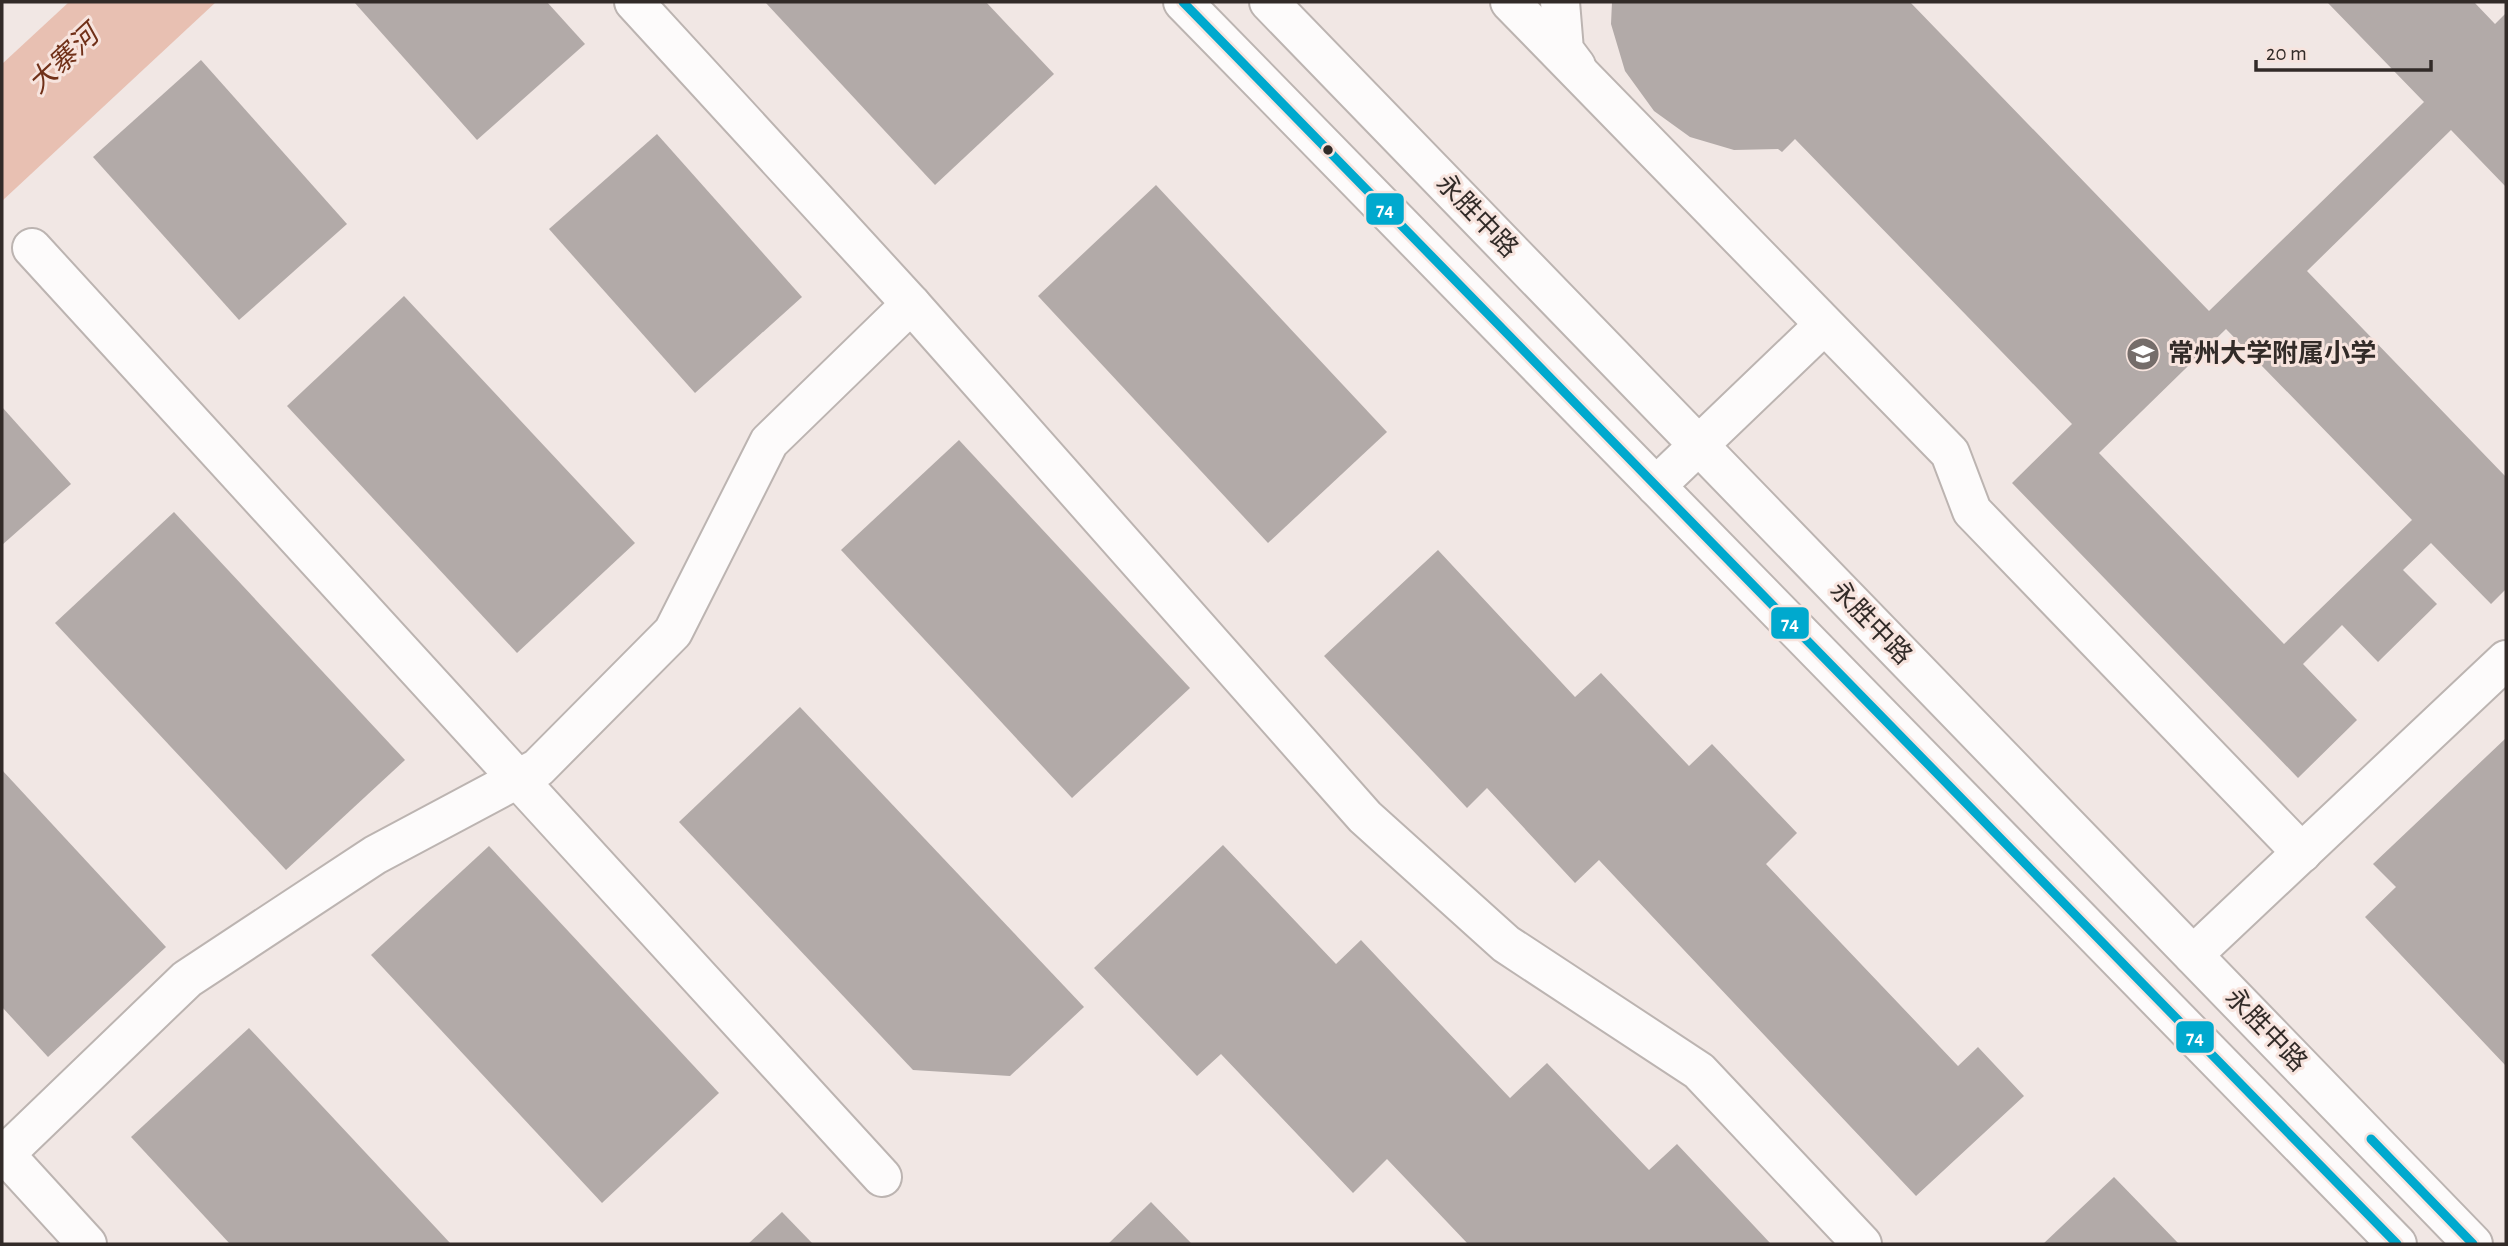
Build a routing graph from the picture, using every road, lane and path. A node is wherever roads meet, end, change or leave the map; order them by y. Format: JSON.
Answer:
{"nodes":[{"id":1,"x":634,"y":2,"type":"edge"},
{"id":2,"x":1183,"y":2,"type":"edge"},
{"id":3,"x":1269,"y":2,"type":"edge"},
{"id":4,"x":1510,"y":2,"type":"edge"},
{"id":5,"x":1560,"y":2,"type":"edge"},
{"id":6,"x":1587,"y":80,"type":"junction"},
{"id":7,"x":32,"y":248,"type":"dead end"},
{"id":8,"x":911,"y":304,"type":"junction"},
{"id":9,"x":1824,"y":324,"type":"junction"},
{"id":10,"x":1699,"y":445,"type":"junction"},
{"id":11,"x":1656,"y":486,"type":"junction"},
{"id":12,"x":2506,"y":660,"type":"edge"},
{"id":13,"x":517,"y":778,"type":"junction"},
{"id":14,"x":2302,"y":853,"type":"junction"},
{"id":15,"x":2193,"y":955,"type":"junction"},
{"id":16,"x":3,"y":1154,"type":"edge"},
{"id":17,"x":881,"y":1177,"type":"dead end"},
{"id":18,"x":88,"y":1244,"type":"edge"},
{"id":19,"x":1862,"y":1244,"type":"edge"},
{"id":20,"x":2397,"y":1244,"type":"edge"},
{"id":21,"x":2473,"y":1244,"type":"edge"}],
"edges":[{"from":1,"to":8,"type":"street"},
{"from":2,"to":11,"type":"street"},
{"from":3,"to":10,"type":"street","name":"永胜中路"},
{"from":4,"to":6,"type":"street"},
{"from":5,"to":6,"type":"street"},
{"from":6,"to":9,"type":"street"},
{"from":7,"to":13,"type":"street"},
{"from":8,"to":13,"type":"street"},
{"from":8,"to":19,"type":"street"},
{"from":9,"to":10,"type":"street"},
{"from":9,"to":14,"type":"street"},
{"from":10,"to":11,"type":"street"},
{"from":10,"to":15,"type":"street","name":"永胜中路"},
{"from":11,"to":20,"type":"street"},
{"from":12,"to":14,"type":"street"},
{"from":13,"to":16,"type":"street"},
{"from":13,"to":17,"type":"street"},
{"from":14,"to":15,"type":"street"},
{"from":15,"to":21,"type":"street","name":"永胜中路"},
{"from":16,"to":18,"type":"street"}]}
